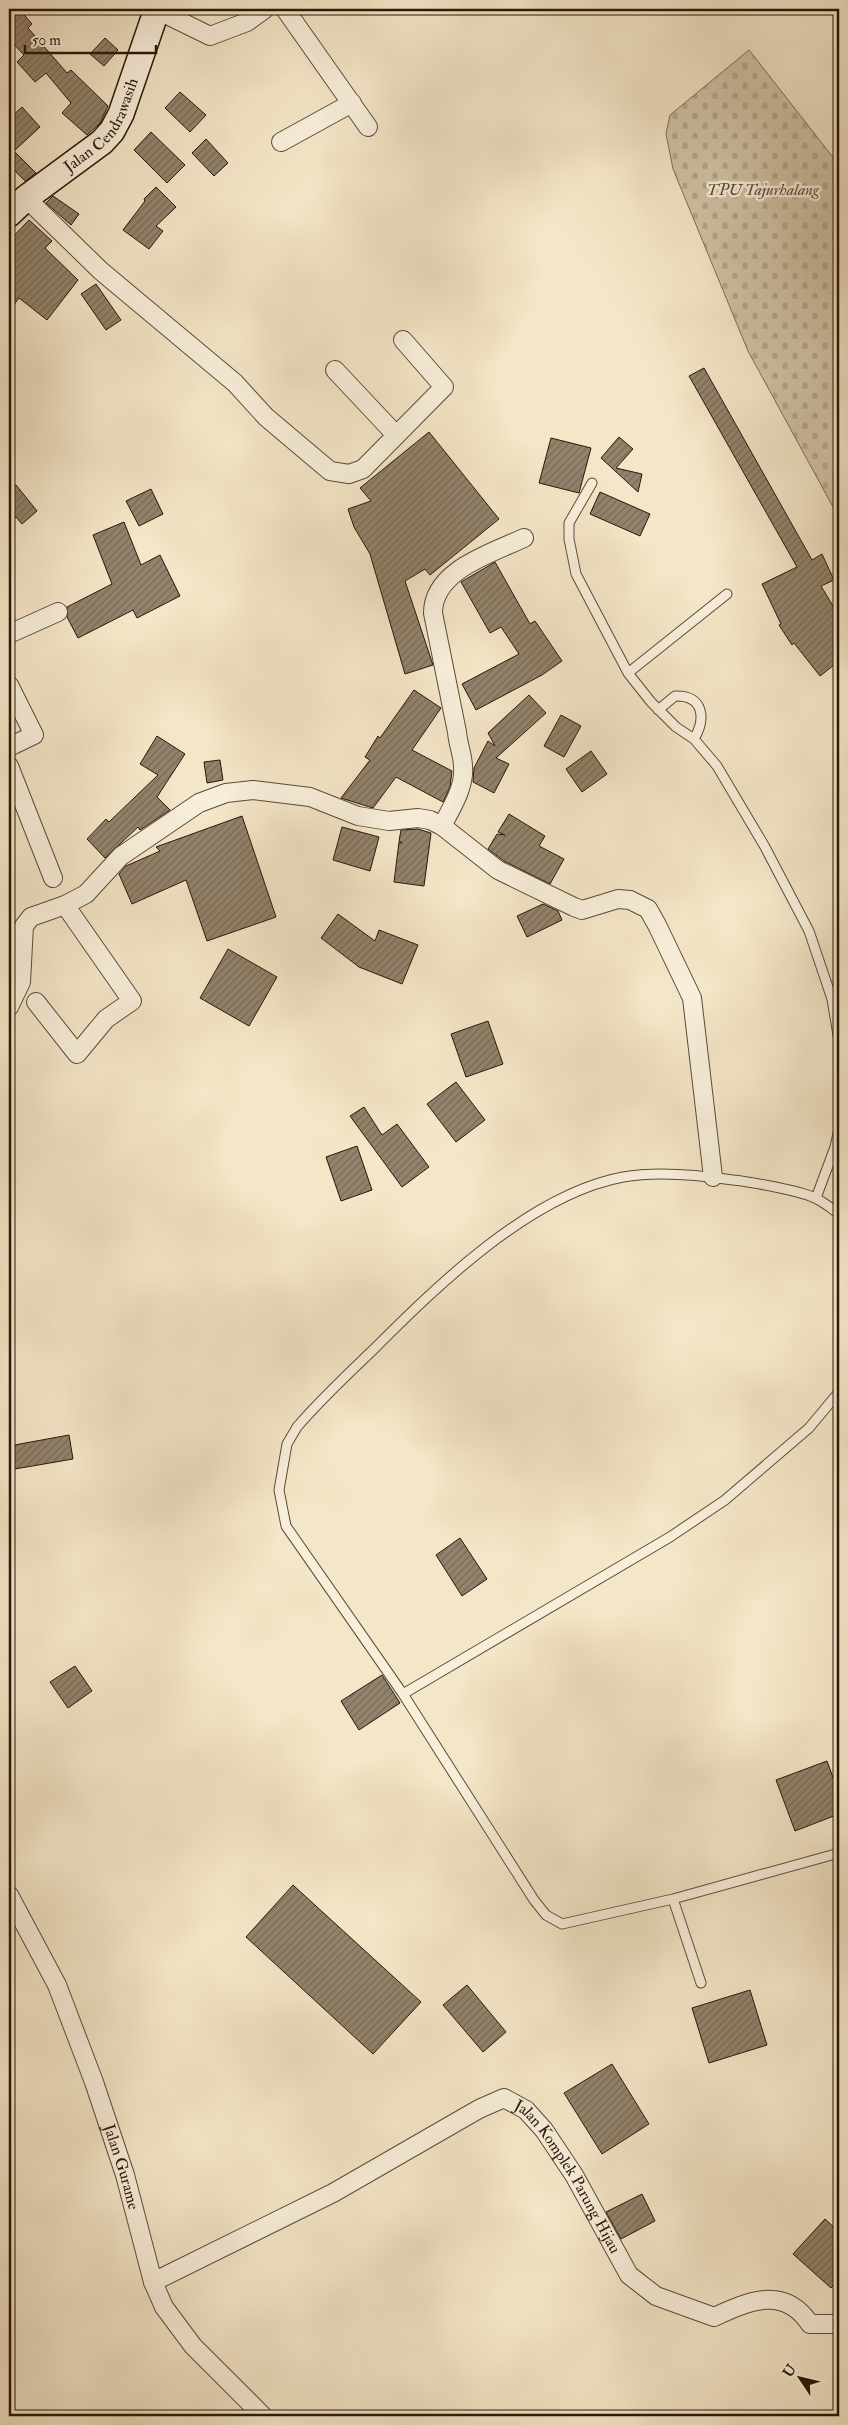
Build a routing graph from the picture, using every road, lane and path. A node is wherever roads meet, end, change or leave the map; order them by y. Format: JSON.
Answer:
{"nodes":[{"id":1,"x":265,"y":9,"type":"edge"},
{"id":2,"x":285,"y":9,"type":"edge"},
{"id":3,"x":157,"y":10,"type":"edge"},
{"id":4,"x":352,"y":104,"type":"junction"},
{"id":5,"x":368,"y":127,"type":"dead end"},
{"id":6,"x":281,"y":142,"type":"dead end"},
{"id":7,"x":14,"y":208,"type":"edge"},
{"id":8,"x":403,"y":340,"type":"dead end"},
{"id":9,"x":335,"y":370,"type":"dead end"},
{"id":10,"x":396,"y":435,"type":"junction"},
{"id":11,"x":592,"y":483,"type":"dead end"},
{"id":12,"x":524,"y":538,"type":"dead end"},
{"id":13,"x":727,"y":594,"type":"dead end"},
{"id":14,"x":58,"y":612,"type":"dead end"},
{"id":15,"x":9,"y":634,"type":"edge"},
{"id":16,"x":628,"y":673,"type":"junction"},
{"id":17,"x":9,"y":685,"type":"edge"},
{"id":18,"x":658,"y":710,"type":"junction"},
{"id":19,"x":694,"y":739,"type":"junction"},
{"id":20,"x":9,"y":747,"type":"edge"},
{"id":21,"x":9,"y":766,"type":"edge"},
{"id":22,"x":442,"y":826,"type":"junction"},
{"id":23,"x":54,"y":878,"type":"dead end"},
{"id":24,"x":65,"y":905,"type":"junction"},
{"id":25,"x":36,"y":1002,"type":"dead end"},
{"id":26,"x":9,"y":1007,"type":"edge"},
{"id":27,"x":839,"y":1040,"type":"edge"},
{"id":28,"x":839,"y":1129,"type":"edge"},
{"id":29,"x":713,"y":1177,"type":"junction"},
{"id":30,"x":816,"y":1198,"type":"junction"},
{"id":31,"x":839,"y":1214,"type":"edge"},
{"id":32,"x":839,"y":1392,"type":"edge"},
{"id":33,"x":403,"y":1694,"type":"junction"},
{"id":34,"x":839,"y":1852,"type":"edge"},
{"id":35,"x":9,"y":1895,"type":"edge"},
{"id":36,"x":673,"y":1898,"type":"junction"},
{"id":37,"x":701,"y":1983,"type":"dead end"},
{"id":38,"x":153,"y":2282,"type":"junction"},
{"id":39,"x":839,"y":2324,"type":"edge"},
{"id":40,"x":260,"y":2415,"type":"edge"}],
"edges":[{"from":1,"to":3,"type":"street"},
{"from":2,"to":4,"type":"street"},
{"from":3,"to":7,"type":"street","name":"Jalan Cendrawasih"},
{"from":4,"to":5,"type":"street"},
{"from":4,"to":6,"type":"street"},
{"from":7,"to":10,"type":"street"},
{"from":8,"to":10,"type":"street"},
{"from":9,"to":10,"type":"street"},
{"from":11,"to":16,"type":"lane"},
{"from":12,"to":22,"type":"street"},
{"from":13,"to":16,"type":"lane"},
{"from":14,"to":15,"type":"street"},
{"from":16,"to":18,"type":"lane"},
{"from":17,"to":20,"type":"street"},
{"from":18,"to":19,"type":"lane"},
{"from":18,"to":19,"type":"lane"},
{"from":19,"to":27,"type":"lane"},
{"from":21,"to":23,"type":"street"},
{"from":22,"to":24,"type":"street"},
{"from":22,"to":29,"type":"street"},
{"from":24,"to":25,"type":"street"},
{"from":24,"to":26,"type":"street"},
{"from":28,"to":30,"type":"lane"},
{"from":29,"to":30,"type":"lane"},
{"from":29,"to":33,"type":"lane"},
{"from":30,"to":31,"type":"lane"},
{"from":32,"to":33,"type":"lane"},
{"from":33,"to":36,"type":"lane"},
{"from":34,"to":36,"type":"lane"},
{"from":35,"to":38,"type":"street","name":"Jalan Gurame"},
{"from":36,"to":37,"type":"lane"},
{"from":38,"to":39,"type":"street","name":"Jalan Komplek Parung Hijau"},
{"from":38,"to":40,"type":"street","name":"Jalan Gurame"}]}
